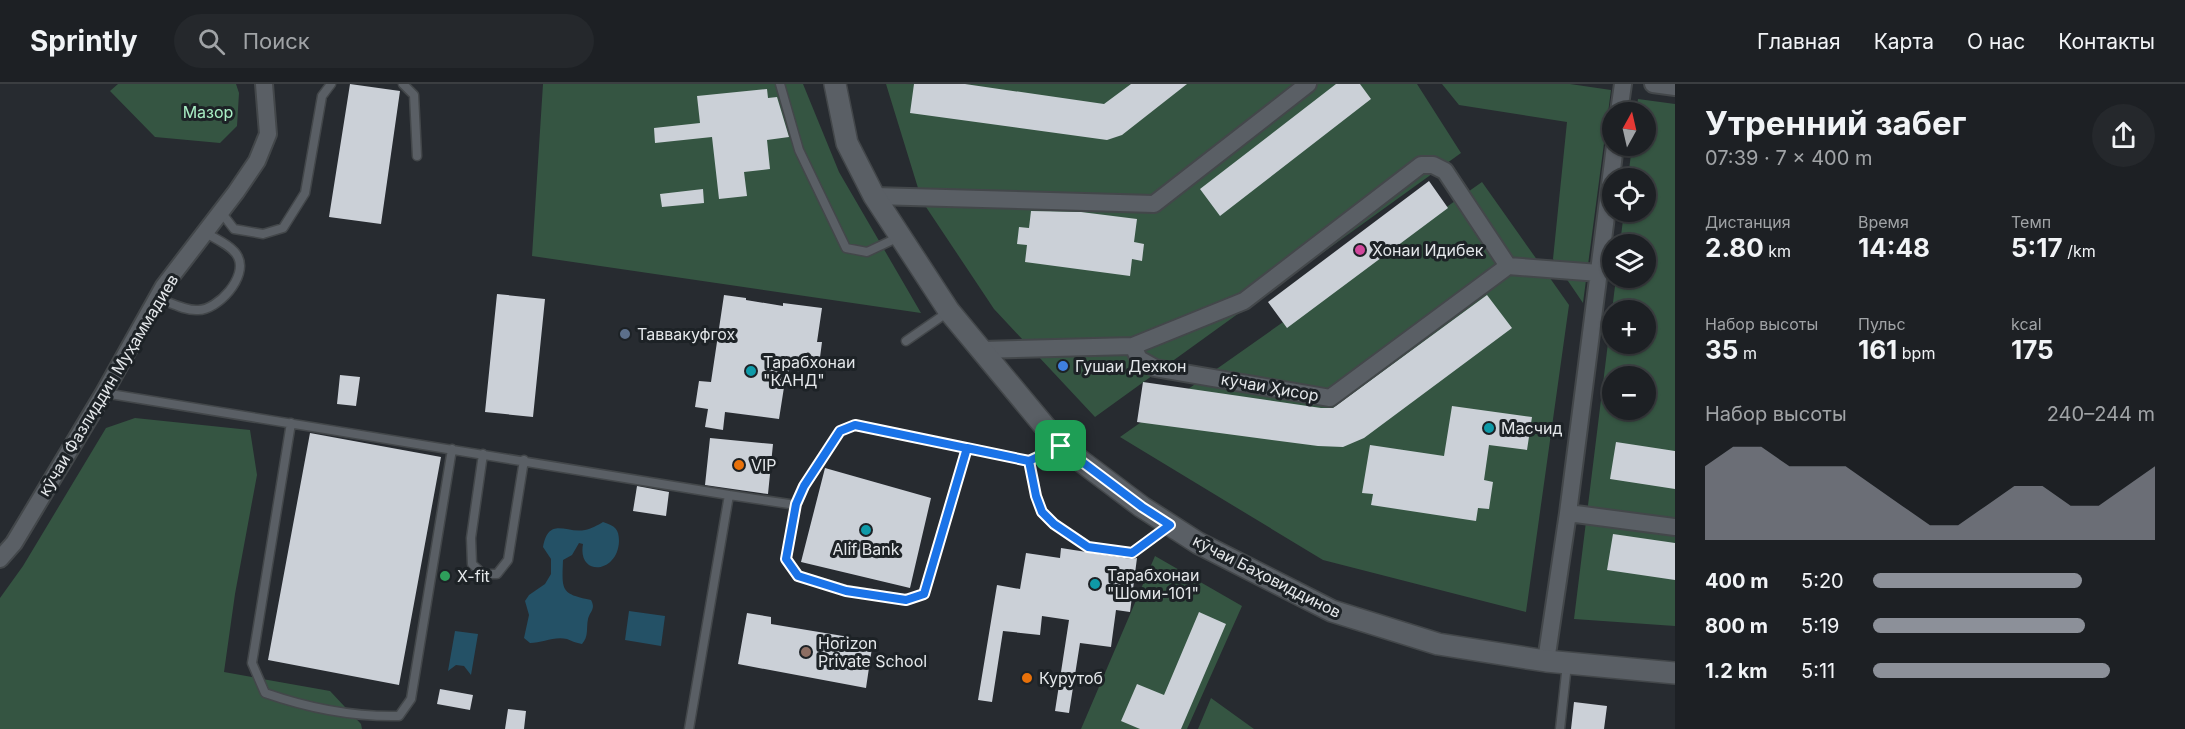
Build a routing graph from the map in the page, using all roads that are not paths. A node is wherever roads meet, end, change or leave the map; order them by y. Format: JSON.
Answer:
{"nodes":[{"id":1,"x":264,"y":84,"type":"edge"},
{"id":2,"x":331,"y":84,"type":"edge"},
{"id":3,"x":403,"y":84,"type":"edge"},
{"id":4,"x":780,"y":84,"type":"edge"},
{"id":5,"x":835,"y":84,"type":"edge"},
{"id":6,"x":1308,"y":84,"type":"edge"},
{"id":7,"x":1623,"y":84,"type":"edge"},
{"id":8,"x":1653,"y":84,"type":"edge"},
{"id":9,"x":1675,"y":87,"type":"edge"},
{"id":10,"x":1620,"y":102,"type":"edge"},
{"id":11,"x":417,"y":156,"type":"dead end"},
{"id":12,"x":1614,"y":156,"type":"edge"},
{"id":13,"x":874,"y":196,"type":"junction"},
{"id":14,"x":220,"y":211,"type":"junction"},
{"id":15,"x":204,"y":232,"type":"junction"},
{"id":16,"x":899,"y":237,"type":"junction"},
{"id":17,"x":1508,"y":266,"type":"junction"},
{"id":18,"x":1599,"y":273,"type":"junction"},
{"id":19,"x":157,"y":298,"type":"junction"},
{"id":20,"x":949,"y":311,"type":"junction"},
{"id":21,"x":906,"y":341,"type":"dead end"},
{"id":22,"x":1133,"y":346,"type":"junction"},
{"id":23,"x":981,"y":350,"type":"junction"},
{"id":24,"x":104,"y":393,"type":"junction"},
{"id":25,"x":291,"y":423,"type":"junction"},
{"id":26,"x":1061,"y":446,"type":"junction"},
{"id":27,"x":967,"y":448,"type":"junction"},
{"id":28,"x":452,"y":449,"type":"junction"},
{"id":29,"x":483,"y":454,"type":"junction"},
{"id":30,"x":524,"y":460,"type":"junction"},
{"id":31,"x":1029,"y":461,"type":"junction"},
{"id":32,"x":729,"y":495,"type":"junction"},
{"id":33,"x":796,"y":504,"type":"junction"},
{"id":34,"x":1568,"y":513,"type":"junction"},
{"id":35,"x":1170,"y":525,"type":"junction"},
{"id":36,"x":1675,"y":526,"type":"edge"},
{"id":37,"x":0,"y":559,"type":"edge"},
{"id":38,"x":1546,"y":661,"type":"junction"},
{"id":39,"x":1568,"y":663,"type":"junction"},
{"id":40,"x":1675,"y":673,"type":"edge"},
{"id":41,"x":689,"y":729,"type":"edge"},
{"id":42,"x":1560,"y":729,"type":"edge"}],
"edges":[{"from":1,"to":14,"type":"street","name":"кӯчаи Фазлиддин Муҳаммадиев"},
{"from":2,"to":14,"type":"lane"},
{"from":3,"to":11,"type":"lane"},
{"from":4,"to":16,"type":"lane"},
{"from":5,"to":13,"type":"street","name":"кӯчаи Баҳовиддинов"},
{"from":6,"to":13,"type":"street"},
{"from":7,"to":10,"type":"street"},
{"from":8,"to":9,"type":"street"},
{"from":12,"to":18,"type":"street"},
{"from":13,"to":16,"type":"street","name":"кӯчаи Баҳовиддинов"},
{"from":14,"to":15,"type":"street","name":"кӯчаи Фазлиддин Муҳаммадиев"},
{"from":15,"to":19,"type":"street","name":"кӯчаи Фазлиддин Муҳаммадиев"},
{"from":15,"to":19,"type":"lane"},
{"from":16,"to":20,"type":"street","name":"кӯчаи Баҳовиддинов"},
{"from":17,"to":18,"type":"street"},
{"from":17,"to":22,"type":"street","name":"кӯчаи Ҳисор"},
{"from":17,"to":22,"type":"street"},
{"from":18,"to":34,"type":"street"},
{"from":19,"to":24,"type":"street","name":"кӯчаи Фазлиддин Муҳаммадиев"},
{"from":20,"to":21,"type":"lane"},
{"from":20,"to":23,"type":"street","name":"кӯчаи Баҳовиддинов"},
{"from":22,"to":23,"type":"street"},
{"from":23,"to":26,"type":"street","name":"кӯчаи Баҳовиддинов"},
{"from":24,"to":25,"type":"lane"},
{"from":24,"to":37,"type":"street","name":"кӯчаи Фазлиддин Муҳаммадиев"},
{"from":25,"to":28,"type":"lane"},
{"from":25,"to":28,"type":"lane"},
{"from":26,"to":31,"type":"lane"},
{"from":26,"to":35,"type":"street","name":"кӯчаи Баҳовиддинов"},
{"from":27,"to":31,"type":"lane"},
{"from":27,"to":33,"type":"lane"},
{"from":27,"to":33,"type":"lane"},
{"from":28,"to":29,"type":"lane"},
{"from":29,"to":30,"type":"lane"},
{"from":29,"to":30,"type":"lane"},
{"from":30,"to":32,"type":"lane"},
{"from":31,"to":35,"type":"lane"},
{"from":32,"to":33,"type":"lane"},
{"from":32,"to":41,"type":"lane"},
{"from":34,"to":36,"type":"street"},
{"from":34,"to":38,"type":"street"},
{"from":35,"to":38,"type":"street","name":"кӯчаи Баҳовиддинов"},
{"from":38,"to":39,"type":"street","name":"кӯчаи Баҳовиддинов"},
{"from":39,"to":40,"type":"street","name":"кӯчаи Баҳовиддинов"},
{"from":39,"to":42,"type":"lane"}]}
